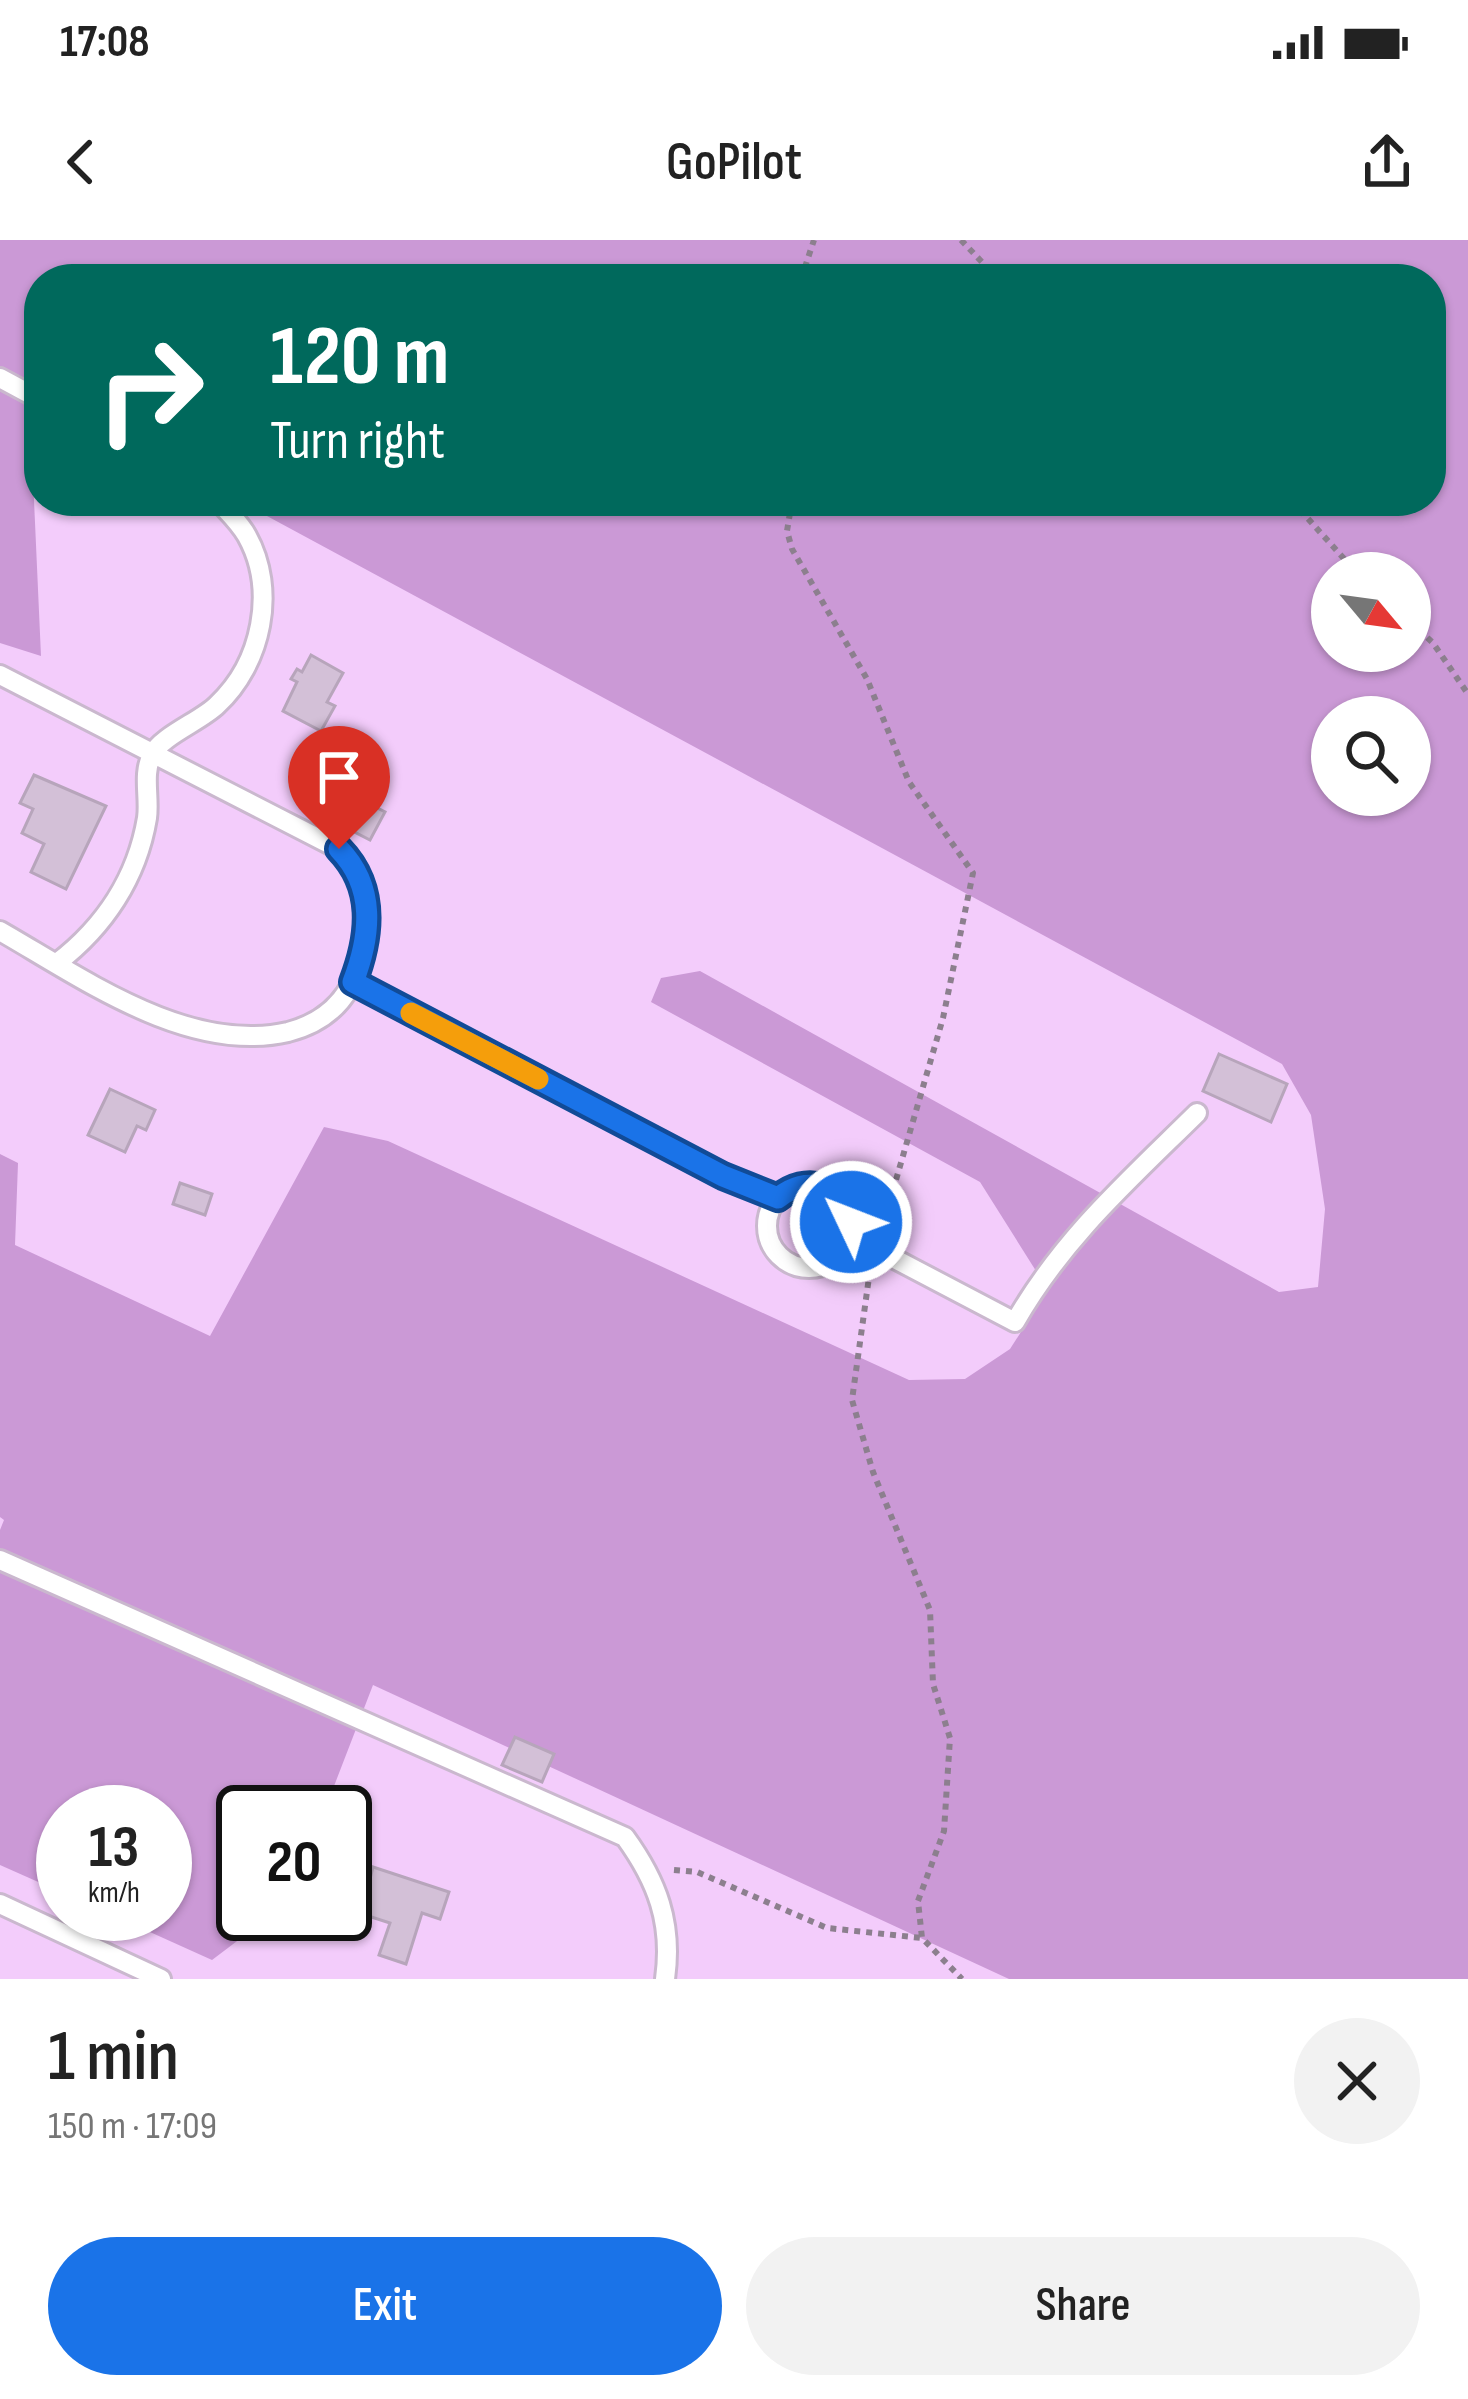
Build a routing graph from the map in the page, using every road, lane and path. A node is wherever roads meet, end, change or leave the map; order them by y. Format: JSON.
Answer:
{"nodes":[{"id":1,"x":961,"y":240,"type":"edge"},
{"id":2,"x":984,"y":264,"type":"edge"},
{"id":3,"x":231,"y":516,"type":"edge"},
{"id":4,"x":1306,"y":516,"type":"edge"},
{"id":5,"x":1339,"y":552,"type":"edge"},
{"id":6,"x":1431,"y":641,"type":"edge"},
{"id":7,"x":0,"y":675,"type":"edge"},
{"id":8,"x":1468,"y":694,"type":"edge"},
{"id":9,"x":153,"y":751,"type":"junction"},
{"id":10,"x":0,"y":931,"type":"edge"},
{"id":11,"x":57,"y":963,"type":"junction"},
{"id":12,"x":353,"y":982,"type":"junction"},
{"id":13,"x":1197,"y":1113,"type":"dead end"},
{"id":14,"x":778,"y":1198,"type":"junction"},
{"id":15,"x":850,"y":1235,"type":"junction"},
{"id":16,"x":0,"y":1560,"type":"edge"},
{"id":17,"x":647,"y":1867,"type":"junction"},
{"id":18,"x":0,"y":1904,"type":"edge"},
{"id":19,"x":922,"y":1937,"type":"dead end"},
{"id":20,"x":161,"y":1979,"type":"edge"},
{"id":21,"x":665,"y":1979,"type":"edge"}],
"edges":[{"from":1,"to":2,"type":"path"},
{"from":3,"to":9,"type":"lane"},
{"from":4,"to":5,"type":"path"},
{"from":6,"to":8,"type":"path"},
{"from":7,"to":9,"type":"lane"},
{"from":9,"to":11,"type":"lane"},
{"from":9,"to":12,"type":"lane"},
{"from":10,"to":11,"type":"lane"},
{"from":11,"to":12,"type":"lane"},
{"from":12,"to":14,"type":"lane"},
{"from":13,"to":15,"type":"lane"},
{"from":14,"to":15,"type":"lane"},
{"from":14,"to":15,"type":"lane"},
{"from":16,"to":17,"type":"lane"},
{"from":17,"to":19,"type":"path"},
{"from":17,"to":21,"type":"lane"},
{"from":18,"to":20,"type":"lane"}]}
